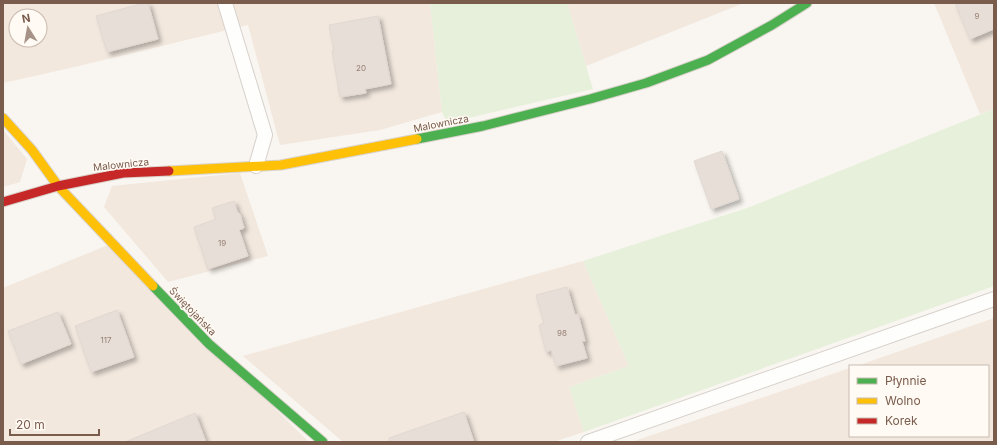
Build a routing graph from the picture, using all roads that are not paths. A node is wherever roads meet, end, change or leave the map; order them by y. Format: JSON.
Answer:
{"nodes":[{"id":1,"x":225,"y":3,"type":"edge"},
{"id":2,"x":807,"y":3,"type":"edge"},
{"id":3,"x":3,"y":118,"type":"edge"},
{"id":4,"x":256,"y":166,"type":"junction"},
{"id":5,"x":58,"y":186,"type":"junction"},
{"id":6,"x":3,"y":202,"type":"edge"},
{"id":7,"x":994,"y":299,"type":"edge"},
{"id":8,"x":322,"y":442,"type":"edge"},
{"id":9,"x":588,"y":442,"type":"edge"}],
"edges":[{"from":1,"to":4,"type":"lane"},
{"from":2,"to":4,"type":"street","name":"Malownicza"},
{"from":3,"to":5,"type":"street"},
{"from":4,"to":5,"type":"street","name":"Malownicza"},
{"from":5,"to":6,"type":"street","name":"Malownicza"},
{"from":5,"to":8,"type":"street","name":"Świętojańska"},
{"from":7,"to":9,"type":"lane"}]}
